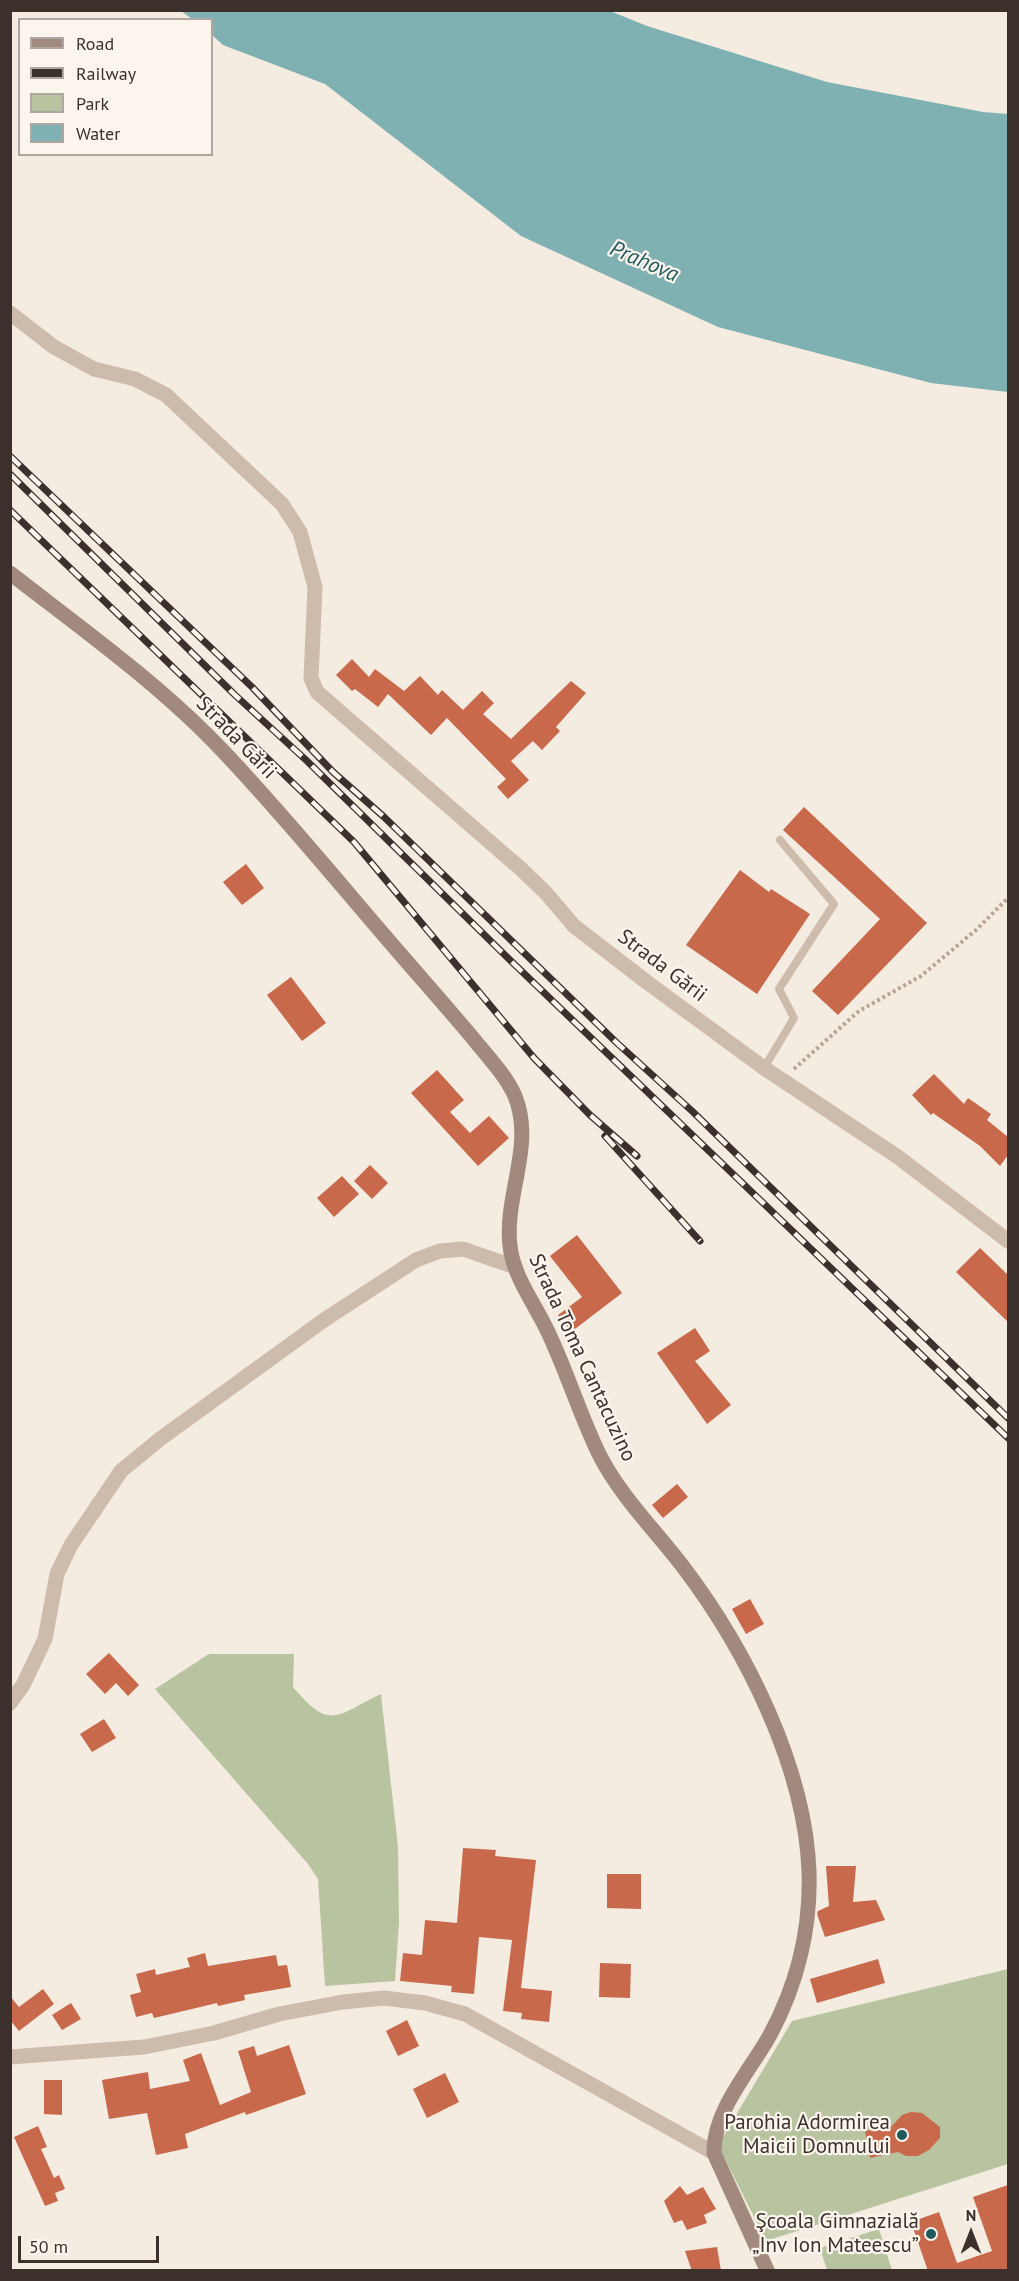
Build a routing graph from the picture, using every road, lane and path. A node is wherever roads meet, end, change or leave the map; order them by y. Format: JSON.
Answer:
{"nodes":[{"id":1,"x":10,"y":313,"type":"edge"},
{"id":2,"x":10,"y":573,"type":"edge"},
{"id":3,"x":780,"y":840,"type":"dead end"},
{"id":4,"x":1008,"y":898,"type":"edge"},
{"id":5,"x":452,"y":1013,"type":"joint"},
{"id":6,"x":764,"y":1068,"type":"junction"},
{"id":7,"x":782,"y":1080,"type":"junction"},
{"id":8,"x":1008,"y":1241,"type":"edge"},
{"id":9,"x":515,"y":1267,"type":"junction"},
{"id":10,"x":10,"y":1703,"type":"edge"},
{"id":11,"x":10,"y":2056,"type":"edge"},
{"id":12,"x":714,"y":2153,"type":"junction"},
{"id":13,"x":767,"y":2271,"type":"edge"}],
"edges":[{"from":1,"to":6,"type":"street","name":"Strada Gării"},
{"from":2,"to":5,"type":"street","name":"Strada Gării"},
{"from":3,"to":6,"type":"lane"},
{"from":4,"to":7,"type":"path"},
{"from":5,"to":9,"type":"street","name":"Strada Toma Cantacuzino"},
{"from":6,"to":7,"type":"street","name":"Strada Gării"},
{"from":7,"to":8,"type":"street","name":"Strada Gării"},
{"from":9,"to":10,"type":"street"},
{"from":9,"to":12,"type":"street","name":"Strada Toma Cantacuzino"},
{"from":11,"to":12,"type":"street"},
{"from":12,"to":13,"type":"street"}]}
